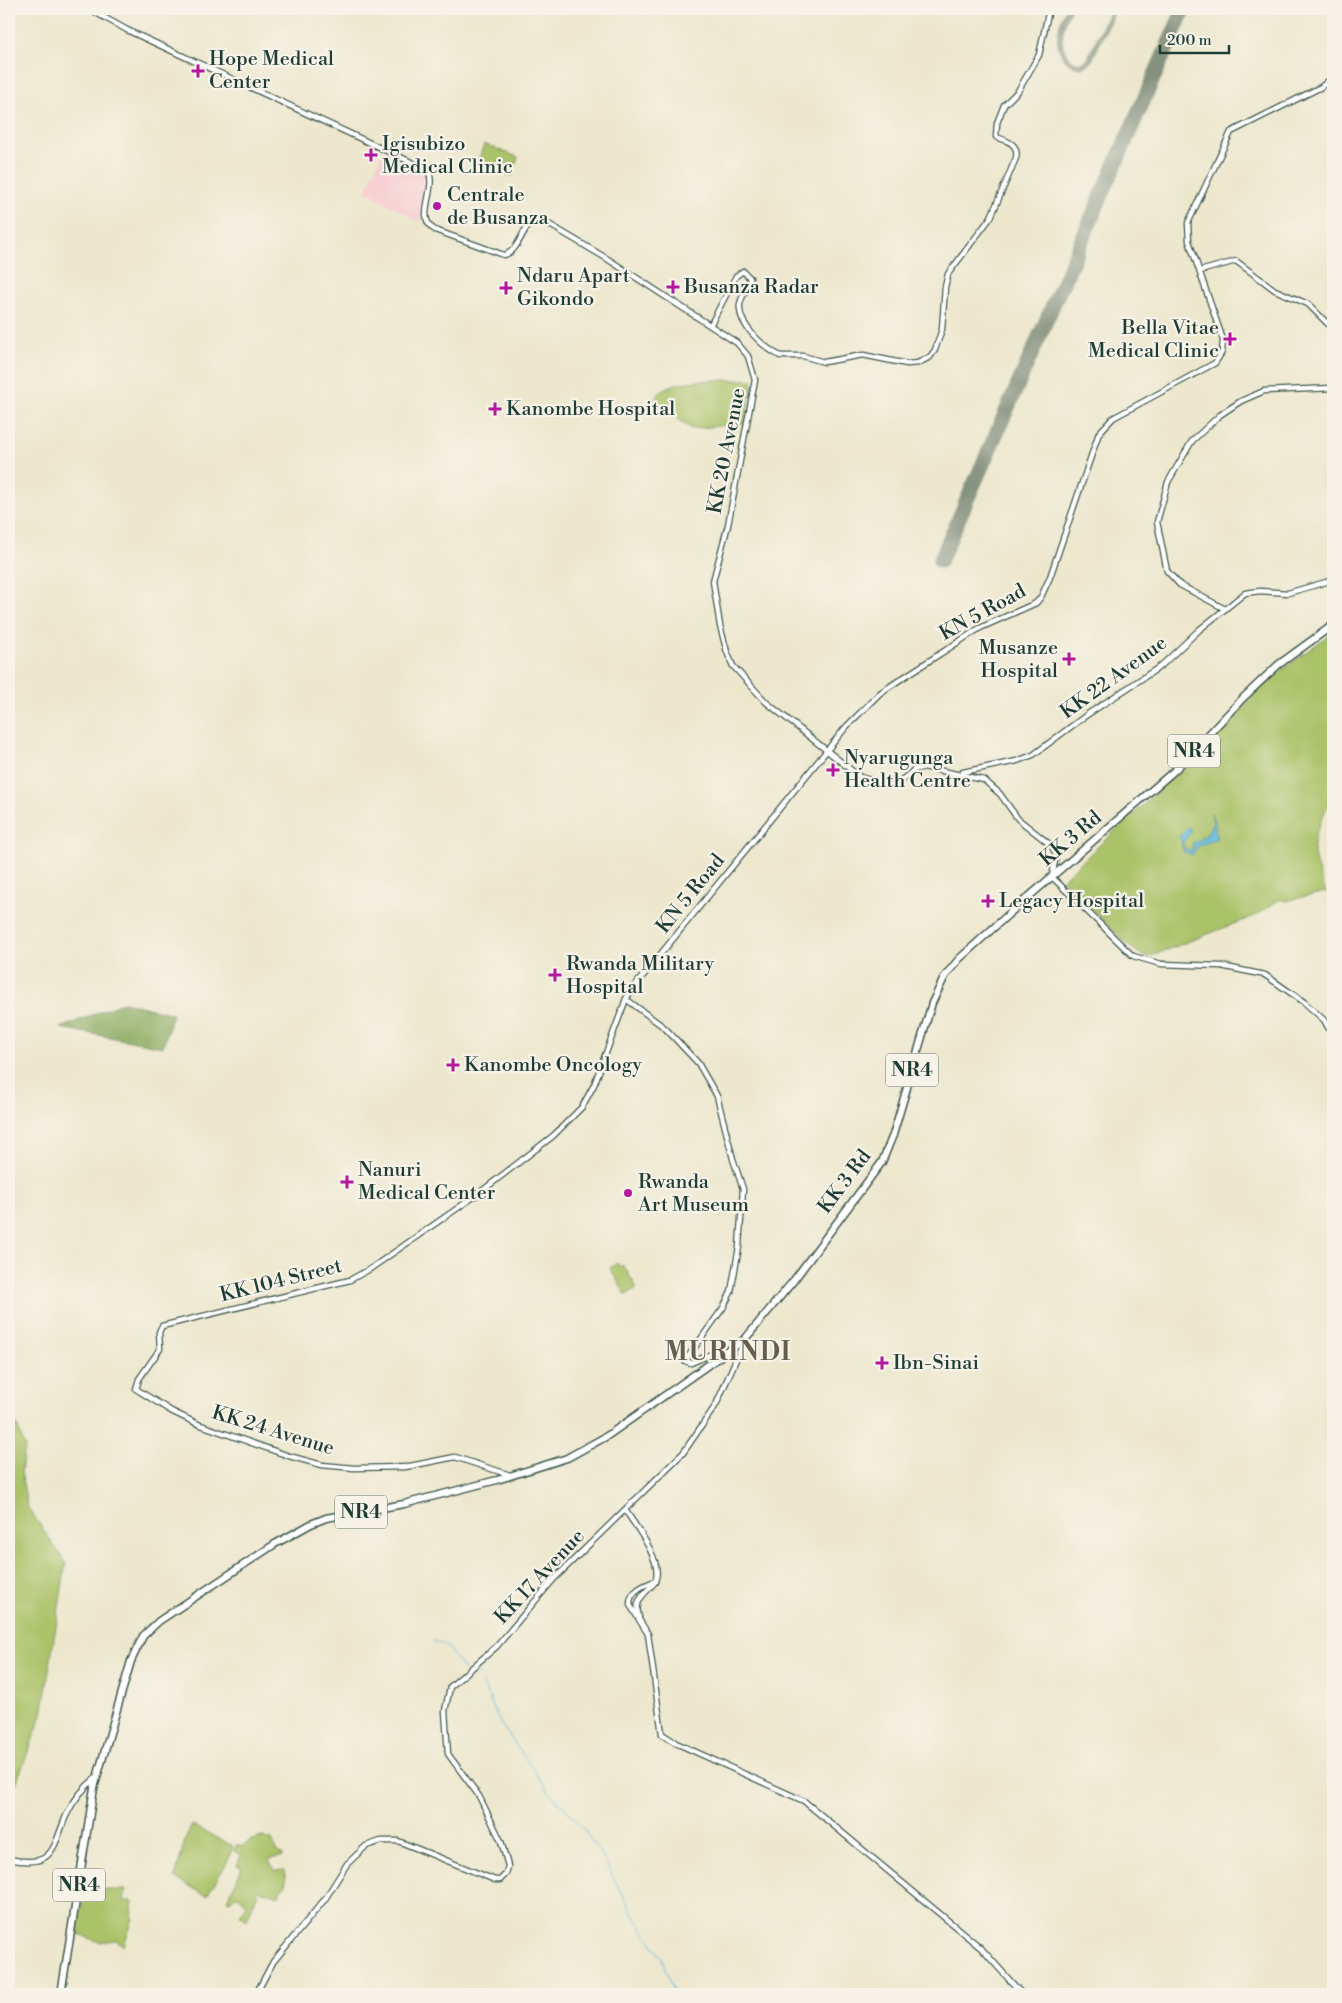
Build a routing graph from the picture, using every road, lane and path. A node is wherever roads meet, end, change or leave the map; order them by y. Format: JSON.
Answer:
{"nodes":[{"id":1,"x":89,"y":9,"type":"edge"},
{"id":2,"x":1049,"y":9,"type":"edge"},
{"id":3,"x":1333,"y":77,"type":"edge"},
{"id":4,"x":1236,"y":122,"type":"dead end"},
{"id":5,"x":1241,"y":125,"type":"junction"},
{"id":6,"x":1200,"y":271,"type":"junction"},
{"id":7,"x":711,"y":324,"type":"junction"},
{"id":8,"x":1333,"y":329,"type":"edge"},
{"id":9,"x":1333,"y":388,"type":"edge"},
{"id":10,"x":1333,"y":580,"type":"edge"},
{"id":11,"x":1225,"y":609,"type":"junction"},
{"id":12,"x":1333,"y":625,"type":"edge"},
{"id":13,"x":827,"y":752,"type":"junction"},
{"id":14,"x":960,"y":773,"type":"junction"},
{"id":15,"x":1052,"y":877,"type":"junction"},
{"id":16,"x":626,"y":999,"type":"junction"},
{"id":17,"x":614,"y":1028,"type":"joint"},
{"id":18,"x":1333,"y":1036,"type":"edge"},
{"id":19,"x":745,"y":1339,"type":"junction"},
{"id":20,"x":731,"y":1350,"type":"junction"},
{"id":21,"x":136,"y":1389,"type":"joint"},
{"id":22,"x":496,"y":1470,"type":"junction"},
{"id":23,"x":511,"y":1475,"type":"junction"},
{"id":24,"x":497,"y":1480,"type":"junction"},
{"id":25,"x":626,"y":1510,"type":"junction"},
{"id":26,"x":655,"y":1581,"type":"junction"},
{"id":27,"x":640,"y":1618,"type":"junction"},
{"id":28,"x":98,"y":1776,"type":"junction"},
{"id":29,"x":9,"y":1859,"type":"edge"},
{"id":30,"x":60,"y":1994,"type":"edge"},
{"id":31,"x":256,"y":1994,"type":"edge"},
{"id":32,"x":1022,"y":1994,"type":"edge"}],
"edges":[{"from":1,"to":7,"type":"main road","name":"KK 20 Avenue"},
{"from":2,"to":7,"type":"main road"},
{"from":3,"to":5,"type":"main road"},
{"from":4,"to":5,"type":"main road"},
{"from":5,"to":6,"type":"main road","name":"KN 5 Road"},
{"from":6,"to":8,"type":"main road"},
{"from":6,"to":13,"type":"main road","name":"KN 5 Road"},
{"from":7,"to":13,"type":"main road","name":"KK 20 Avenue"},
{"from":9,"to":11,"type":"main road"},
{"from":10,"to":11,"type":"main road","name":"KK 22 Avenue"},
{"from":11,"to":14,"type":"main road","name":"KK 22 Avenue"},
{"from":12,"to":15,"type":"highway","name":"KK 3 Rd","number":"NR4"},
{"from":13,"to":14,"type":"main road","name":"KK 20 Avenue"},
{"from":13,"to":16,"type":"main road","name":"KN 5 Road"},
{"from":14,"to":15,"type":"main road"},
{"from":15,"to":18,"type":"main road"},
{"from":15,"to":19,"type":"highway","name":"KK 3 Rd","number":"NR4"},
{"from":16,"to":17,"type":"main road","name":"KN 5 Road"},
{"from":16,"to":20,"type":"main road"},
{"from":17,"to":21,"type":"main road","name":"KK 104 Street"},
{"from":19,"to":20,"type":"highway","name":"KK 3 Rd","number":"NR4"},
{"from":19,"to":25,"type":"main road","name":"KK 17 Avenue"},
{"from":20,"to":23,"type":"highway","name":"KK 3 Rd","number":"NR4"},
{"from":21,"to":22,"type":"main road","name":"KK 24 Avenue"},
{"from":22,"to":23,"type":"main road","name":"KK 24 Avenue"},
{"from":22,"to":24,"type":"main road"},
{"from":23,"to":24,"type":"highway","number":"NR4"},
{"from":24,"to":28,"type":"highway","number":"NR4"},
{"from":25,"to":26,"type":"main road"},
{"from":25,"to":31,"type":"main road","name":"KK 17 Avenue"},
{"from":26,"to":27,"type":"main road"},
{"from":26,"to":27,"type":"main road"},
{"from":27,"to":32,"type":"main road"},
{"from":28,"to":29,"type":"main road"},
{"from":28,"to":30,"type":"highway","number":"NR4"}]}
